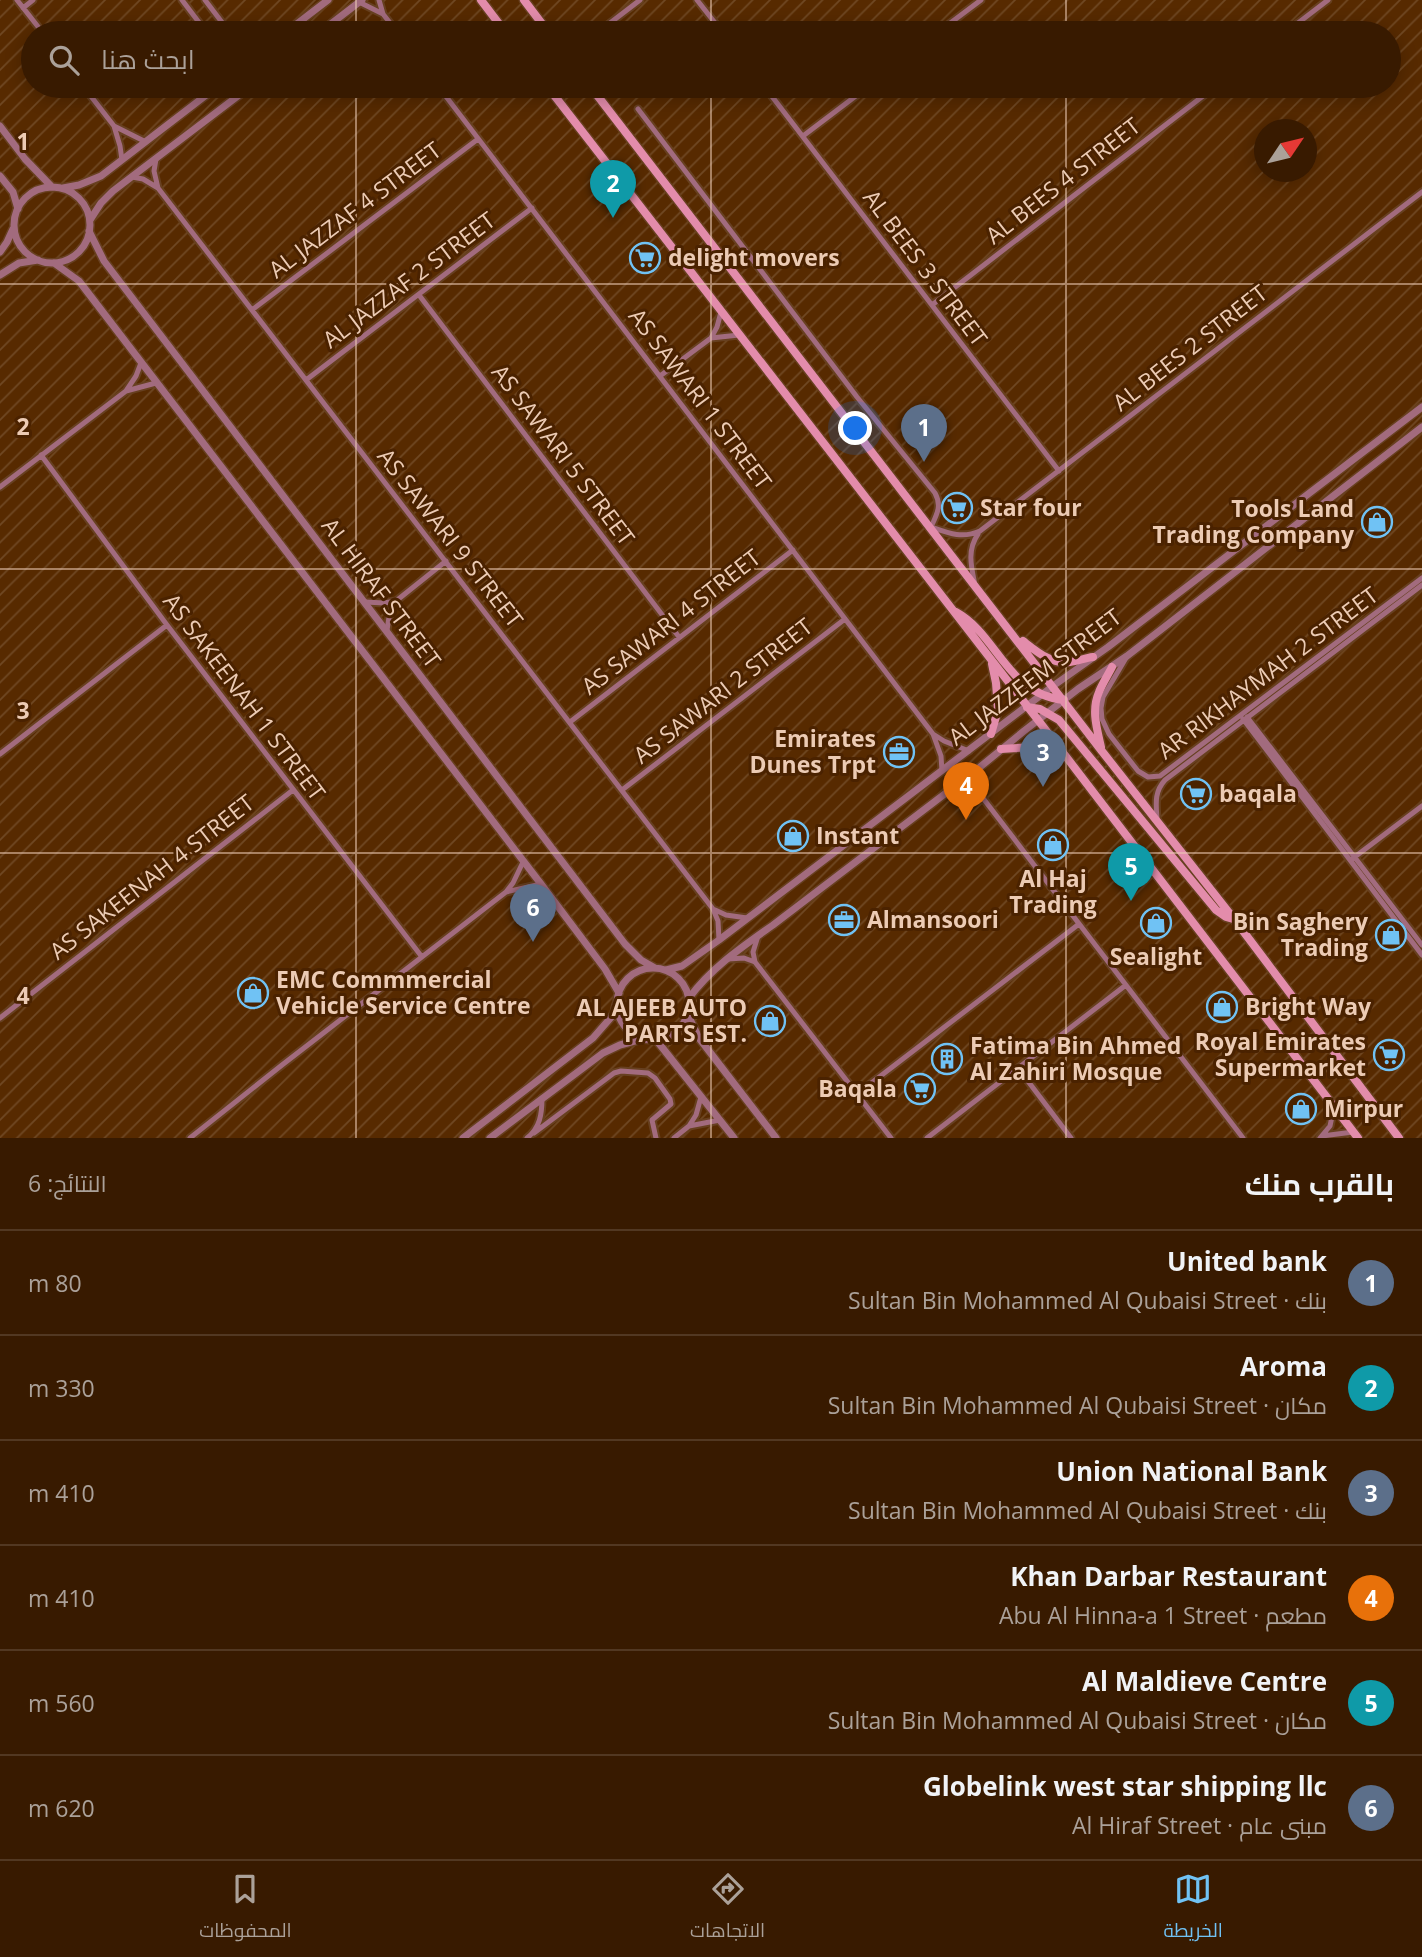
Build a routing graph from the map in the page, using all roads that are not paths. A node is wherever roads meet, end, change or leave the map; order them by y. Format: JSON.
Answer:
{"nodes":[{"id":1,"x":17,"y":0,"type":"edge"},
{"id":2,"x":33,"y":0,"type":"edge"},
{"id":3,"x":182,"y":0,"type":"edge"},
{"id":4,"x":205,"y":0,"type":"edge"},
{"id":5,"x":328,"y":0,"type":"edge"},
{"id":6,"x":379,"y":0,"type":"edge"},
{"id":7,"x":481,"y":0,"type":"edge"},
{"id":8,"x":524,"y":0,"type":"edge"},
{"id":9,"x":640,"y":0,"type":"edge"},
{"id":10,"x":697,"y":0,"type":"edge"},
{"id":11,"x":981,"y":0,"type":"edge"},
{"id":12,"x":1328,"y":0,"type":"edge"},
{"id":13,"x":361,"y":1,"type":"edge"},
{"id":14,"x":23,"y":8,"type":"junction"},
{"id":15,"x":383,"y":14,"type":"junction"},
{"id":16,"x":33,"y":21,"type":"edge"},
{"id":17,"x":199,"y":21,"type":"edge"},
{"id":18,"x":221,"y":21,"type":"edge"},
{"id":19,"x":301,"y":21,"type":"edge"},
{"id":20,"x":335,"y":21,"type":"edge"},
{"id":21,"x":389,"y":21,"type":"edge"},
{"id":22,"x":497,"y":21,"type":"edge"},
{"id":23,"x":540,"y":21,"type":"edge"},
{"id":24,"x":613,"y":21,"type":"edge"},
{"id":25,"x":714,"y":21,"type":"edge"},
{"id":26,"x":953,"y":21,"type":"edge"},
{"id":27,"x":1300,"y":21,"type":"edge"},
{"id":28,"x":92,"y":98,"type":"edge"},
{"id":29,"x":203,"y":98,"type":"edge"},
{"id":30,"x":235,"y":98,"type":"edge"},
{"id":31,"x":447,"y":98,"type":"edge"},
{"id":32,"x":556,"y":98,"type":"edge"},
{"id":33,"x":599,"y":98,"type":"edge"},
{"id":34,"x":773,"y":98,"type":"edge"},
{"id":35,"x":853,"y":98,"type":"edge"},
{"id":36,"x":1200,"y":98,"type":"edge"},
{"id":37,"x":638,"y":109,"type":"dead end"},
{"id":38,"x":0,"y":126,"type":"edge"},
{"id":39,"x":114,"y":127,"type":"junction"},
{"id":40,"x":803,"y":136,"type":"junction"},
{"id":41,"x":478,"y":139,"type":"junction"},
{"id":42,"x":146,"y":142,"type":"junction"},
{"id":43,"x":156,"y":159,"type":"junction"},
{"id":44,"x":122,"y":160,"type":"junction"},
{"id":45,"x":0,"y":176,"type":"edge"},
{"id":46,"x":132,"y":177,"type":"junction"},
{"id":47,"x":52,"y":187,"type":"junction"},
{"id":48,"x":63,"y":188,"type":"junction"},
{"id":49,"x":158,"y":188,"type":"junction"},
{"id":50,"x":1422,"y":192,"type":"edge"},
{"id":51,"x":532,"y":208,"type":"junction"},
{"id":52,"x":18,"y":209,"type":"junction"},
{"id":53,"x":90,"y":220,"type":"junction"},
{"id":54,"x":14,"y":222,"type":"junction"},
{"id":55,"x":89,"y":231,"type":"junction"},
{"id":56,"x":0,"y":252,"type":"edge"},
{"id":57,"x":38,"y":260,"type":"junction"},
{"id":58,"x":54,"y":263,"type":"junction"},
{"id":59,"x":0,"y":275,"type":"edge"},
{"id":60,"x":419,"y":295,"type":"junction"},
{"id":61,"x":932,"y":305,"type":"junction"},
{"id":62,"x":252,"y":310,"type":"junction"},
{"id":63,"x":721,"y":312,"type":"junction"},
{"id":64,"x":739,"y":335,"type":"junction"},
{"id":65,"x":711,"y":338,"type":"junction"},
{"id":66,"x":141,"y":363,"type":"junction"},
{"id":67,"x":660,"y":376,"type":"junction"},
{"id":68,"x":306,"y":380,"type":"junction"},
{"id":69,"x":156,"y":383,"type":"junction"},
{"id":70,"x":126,"y":391,"type":"junction"},
{"id":71,"x":1422,"y":407,"type":"edge"},
{"id":72,"x":1422,"y":427,"type":"edge"},
{"id":73,"x":41,"y":455,"type":"junction"},
{"id":74,"x":1059,"y":471,"type":"junction"},
{"id":75,"x":0,"y":487,"type":"edge"},
{"id":76,"x":931,"y":527,"type":"junction"},
{"id":77,"x":980,"y":531,"type":"junction"},
{"id":78,"x":793,"y":550,"type":"junction"},
{"id":79,"x":446,"y":561,"type":"junction"},
{"id":80,"x":1422,"y":578,"type":"edge"},
{"id":81,"x":975,"y":585,"type":"junction"},
{"id":82,"x":1422,"y":585,"type":"edge"},
{"id":83,"x":396,"y":601,"type":"junction"},
{"id":84,"x":363,"y":602,"type":"junction"},
{"id":85,"x":951,"y":609,"type":"junction"},
{"id":86,"x":845,"y":619,"type":"junction"},
{"id":87,"x":167,"y":625,"type":"junction"},
{"id":88,"x":387,"y":632,"type":"junction"},
{"id":89,"x":1014,"y":635,"type":"junction"},
{"id":90,"x":679,"y":637,"type":"junction"},
{"id":91,"x":1127,"y":656,"type":"junction"},
{"id":92,"x":1093,"y":657,"type":"junction"},
{"id":93,"x":991,"y":662,"type":"junction"},
{"id":94,"x":1112,"y":667,"type":"junction"},
{"id":95,"x":1053,"y":686,"type":"junction"},
{"id":96,"x":1042,"y":695,"type":"junction"},
{"id":97,"x":1064,"y":700,"type":"junction"},
{"id":98,"x":1027,"y":707,"type":"junction"},
{"id":99,"x":1048,"y":712,"type":"junction"},
{"id":100,"x":1244,"y":718,"type":"junction"},
{"id":101,"x":1038,"y":720,"type":"junction"},
{"id":102,"x":570,"y":722,"type":"junction"},
{"id":103,"x":933,"y":734,"type":"junction"},
{"id":104,"x":991,"y":734,"type":"junction"},
{"id":105,"x":1001,"y":749,"type":"junction"},
{"id":106,"x":1101,"y":750,"type":"junction"},
{"id":107,"x":969,"y":751,"type":"junction"},
{"id":108,"x":0,"y":754,"type":"edge"},
{"id":109,"x":1064,"y":755,"type":"junction"},
{"id":110,"x":980,"y":767,"type":"junction"},
{"id":111,"x":942,"y":771,"type":"junction"},
{"id":112,"x":952,"y":787,"type":"junction"},
{"id":113,"x":293,"y":790,"type":"junction"},
{"id":114,"x":622,"y":790,"type":"junction"},
{"id":115,"x":979,"y":793,"type":"junction"},
{"id":116,"x":1422,"y":806,"type":"edge"},
{"id":117,"x":1157,"y":819,"type":"junction"},
{"id":118,"x":1352,"y":859,"type":"junction"},
{"id":119,"x":523,"y":862,"type":"junction"},
{"id":120,"x":541,"y":884,"type":"junction"},
{"id":121,"x":506,"y":892,"type":"junction"},
{"id":122,"x":713,"y":909,"type":"junction"},
{"id":123,"x":747,"y":918,"type":"junction"},
{"id":124,"x":1234,"y":919,"type":"junction"},
{"id":125,"x":1079,"y":924,"type":"junction"},
{"id":126,"x":758,"y":936,"type":"junction"},
{"id":127,"x":719,"y":940,"type":"junction"},
{"id":128,"x":1422,"y":945,"type":"edge"},
{"id":129,"x":1422,"y":955,"type":"edge"},
{"id":130,"x":422,"y":957,"type":"junction"},
{"id":131,"x":726,"y":959,"type":"junction"},
{"id":132,"x":755,"y":962,"type":"junction"},
{"id":133,"x":655,"y":968,"type":"junction"},
{"id":134,"x":666,"y":971,"type":"junction"},
{"id":135,"x":1126,"y":985,"type":"junction"},
{"id":136,"x":618,"y":997,"type":"junction"},
{"id":137,"x":689,"y":998,"type":"junction"},
{"id":138,"x":688,"y":1015,"type":"junction"},
{"id":139,"x":0,"y":1018,"type":"edge"},
{"id":140,"x":642,"y":1039,"type":"junction"},
{"id":141,"x":657,"y":1041,"type":"junction"},
{"id":142,"x":1018,"y":1068,"type":"junction"},
{"id":143,"x":857,"y":1094,"type":"junction"},
{"id":144,"x":701,"y":1095,"type":"junction"},
{"id":145,"x":542,"y":1098,"type":"junction"},
{"id":146,"x":1334,"y":1107,"type":"junction"},
{"id":147,"x":542,"y":1108,"type":"junction"},
{"id":148,"x":552,"y":1120,"type":"junction"},
{"id":149,"x":720,"y":1120,"type":"junction"},
{"id":150,"x":689,"y":1126,"type":"junction"},
{"id":151,"x":534,"y":1133,"type":"junction"},
{"id":152,"x":1355,"y":1135,"type":"edge"},
{"id":153,"x":1321,"y":1137,"type":"edge"},
{"id":154,"x":190,"y":1138,"type":"edge"},
{"id":155,"x":463,"y":1138,"type":"edge"},
{"id":156,"x":490,"y":1138,"type":"edge"},
{"id":157,"x":527,"y":1138,"type":"edge"},
{"id":158,"x":656,"y":1138,"type":"edge"},
{"id":159,"x":674,"y":1138,"type":"edge"},
{"id":160,"x":734,"y":1138,"type":"edge"},
{"id":161,"x":776,"y":1138,"type":"edge"},
{"id":162,"x":891,"y":1138,"type":"edge"},
{"id":163,"x":927,"y":1138,"type":"edge"},
{"id":164,"x":1071,"y":1138,"type":"edge"},
{"id":165,"x":1243,"y":1138,"type":"edge"},
{"id":166,"x":1399,"y":1138,"type":"edge"}],
"edges":[{"from":1,"to":14,"type":"street"},
{"from":2,"to":14,"type":"street"},
{"from":3,"to":17,"type":"street"},
{"from":4,"to":18,"type":"street"},
{"from":5,"to":19,"type":"street"},
{"from":6,"to":15,"type":"street"},
{"from":7,"to":22,"type":"main road"},
{"from":8,"to":23,"type":"main road"},
{"from":9,"to":24,"type":"street"},
{"from":10,"to":25,"type":"street"},
{"from":11,"to":26,"type":"street"},
{"from":12,"to":27,"type":"street"},
{"from":13,"to":15,"type":"street"},
{"from":13,"to":20,"type":"street"},
{"from":14,"to":16,"type":"street"},
{"from":15,"to":21,"type":"street"},
{"from":28,"to":39,"type":"street"},
{"from":29,"to":42,"type":"street"},
{"from":30,"to":43,"type":"street"},
{"from":31,"to":41,"type":"street","name":"AS SAWARI 1 STREET"},
{"from":32,"to":63,"type":"main road"},
{"from":33,"to":76,"type":"main road"},
{"from":34,"to":40,"type":"street","name":"AL BEES 3 STREET"},
{"from":35,"to":40,"type":"street"},
{"from":36,"to":61,"type":"street","name":"AL BEES 4 STREET"},
{"from":37,"to":76,"type":"street"},
{"from":38,"to":47,"type":"street"},
{"from":39,"to":42,"type":"street"},
{"from":39,"to":44,"type":"street"},
{"from":40,"to":61,"type":"street","name":"AL BEES 3 STREET"},
{"from":41,"to":51,"type":"street","name":"AS SAWARI 1 STREET"},
{"from":41,"to":62,"type":"street","name":"AL JAZZAF 4 STREET"},
{"from":42,"to":44,"type":"street"},
{"from":43,"to":46,"type":"street"},
{"from":43,"to":49,"type":"street"},
{"from":44,"to":48,"type":"street"},
{"from":45,"to":52,"type":"street"},
{"from":46,"to":49,"type":"street","name":"AS SAWARI 9 STREET"},
{"from":46,"to":53,"type":"street"},
{"from":47,"to":48,"type":"street"},
{"from":47,"to":52,"type":"street"},
{"from":48,"to":53,"type":"street"},
{"from":49,"to":62,"type":"street","name":"AS SAWARI 9 STREET"},
{"from":50,"to":74,"type":"street","name":"AL BEES 2 STREET"},
{"from":51,"to":60,"type":"street","name":"AL JAZZAF 2 STREET"},
{"from":51,"to":67,"type":"street","name":"AS SAWARI 1 STREET"},
{"from":52,"to":54,"type":"street"},
{"from":53,"to":55,"type":"street"},
{"from":54,"to":56,"type":"street"},
{"from":54,"to":57,"type":"street"},
{"from":55,"to":58,"type":"street"},
{"from":55,"to":84,"type":"street","name":"AL HIRAF STREET"},
{"from":57,"to":58,"type":"street"},
{"from":57,"to":59,"type":"street"},
{"from":58,"to":66,"type":"street"},
{"from":60,"to":68,"type":"street","name":"AL JAZZAF 2 STREET"},
{"from":60,"to":90,"type":"street","name":"AS SAWARI 5 STREET"},
{"from":61,"to":74,"type":"street","name":"AL BEES 3 STREET"},
{"from":62,"to":68,"type":"street","name":"AS SAWARI 9 STREET"},
{"from":63,"to":64,"type":"main road"},
{"from":63,"to":65,"type":"street"},
{"from":64,"to":65,"type":"street"},
{"from":64,"to":85,"type":"main road"},
{"from":65,"to":67,"type":"street"},
{"from":66,"to":69,"type":"street"},
{"from":66,"to":70,"type":"street"},
{"from":67,"to":78,"type":"street","name":"AS SAWARI 1 STREET"},
{"from":68,"to":79,"type":"street","name":"AS SAWARI 9 STREET"},
{"from":69,"to":70,"type":"street"},
{"from":69,"to":119,"type":"street"},
{"from":70,"to":73,"type":"street"},
{"from":71,"to":92,"type":"street","name":"AL JAZZEEM STREET"},
{"from":72,"to":91,"type":"street","name":"AL JAZZEEM STREET"},
{"from":73,"to":75,"type":"street"},
{"from":73,"to":87,"type":"street","name":"AS SAKEENAH 1 STREET"},
{"from":74,"to":77,"type":"street","name":"AL BEES 2 STREET"},
{"from":76,"to":77,"type":"street"},
{"from":76,"to":81,"type":"main road"},
{"from":77,"to":81,"type":"street"},
{"from":78,"to":86,"type":"street","name":"AS SAWARI 1 STREET"},
{"from":78,"to":90,"type":"street","name":"AS SAWARI 4 STREET"},
{"from":79,"to":83,"type":"street"},
{"from":79,"to":102,"type":"street","name":"AS SAWARI 9 STREET"},
{"from":80,"to":100,"type":"street","name":"AR RIKHAYMAH 2 STREET"},
{"from":81,"to":89,"type":"main road"},
{"from":82,"to":100,"type":"street","name":"AR RIKHAYMAH 2 STREET"},
{"from":83,"to":84,"type":"street"},
{"from":83,"to":88,"type":"street"},
{"from":84,"to":88,"type":"street","name":"AL HIRAF STREET"},
{"from":85,"to":93,"type":"main road"},
{"from":85,"to":96,"type":"main road"},
{"from":86,"to":103,"type":"street","name":"AS SAWARI 1 STREET"},
{"from":86,"to":114,"type":"street","name":"AS SAWARI 2 STREET"},
{"from":87,"to":108,"type":"street"},
{"from":87,"to":113,"type":"street","name":"AS SAKEENAH 1 STREET"},
{"from":88,"to":133,"type":"street","name":"AL HIRAF STREET"},
{"from":89,"to":92,"type":"main road"},
{"from":89,"to":95,"type":"main road"},
{"from":90,"to":102,"type":"street","name":"AS SAWARI 4 STREET"},
{"from":91,"to":94,"type":"street","name":"AL JAZZEEM STREET"},
{"from":91,"to":100,"type":"street","name":"AR RIKHAYMAH 2 STREET"},
{"from":92,"to":95,"type":"street","name":"AL JAZZEEM STREET"},
{"from":93,"to":98,"type":"main road"},
{"from":93,"to":104,"type":"main road"},
{"from":94,"to":97,"type":"street","name":"AL JAZZEEM STREET"},
{"from":94,"to":106,"type":"main road"},
{"from":95,"to":96,"type":"street","name":"AL JAZZEEM STREET"},
{"from":95,"to":97,"type":"main road"},
{"from":96,"to":97,"type":"main road"},
{"from":96,"to":98,"type":"street","name":"AL JAZZEEM STREET"},
{"from":97,"to":99,"type":"street","name":"AL JAZZEEM STREET"},
{"from":97,"to":106,"type":"main road"},
{"from":98,"to":99,"type":"main road"},
{"from":98,"to":101,"type":"main road"},
{"from":98,"to":104,"type":"street","name":"AL JAZZEEM STREET"},
{"from":99,"to":101,"type":"street","name":"AL JAZZEEM STREET"},
{"from":99,"to":124,"type":"main road"},
{"from":100,"to":117,"type":"street","name":"AR RIKHAYMAH 2 STREET"},
{"from":100,"to":118,"type":"street"},
{"from":101,"to":105,"type":"street","name":"AL JAZZEEM STREET"},
{"from":101,"to":109,"type":"main road"},
{"from":102,"to":114,"type":"street","name":"AS SAWARI 9 STREET"},
{"from":103,"to":107,"type":"street","name":"AS SAWARI 1 STREET"},
{"from":103,"to":111,"type":"street","name":"AS SAWARI 1 STREET"},
{"from":104,"to":107,"type":"street","name":"AL JAZZEEM STREET"},
{"from":105,"to":109,"type":"main road"},
{"from":105,"to":110,"type":"street","name":"AL JAZZEEM STREET"},
{"from":106,"to":117,"type":"main road"},
{"from":107,"to":111,"type":"street","name":"AL JAZZEEM STREET"},
{"from":109,"to":146,"type":"main road"},
{"from":110,"to":112,"type":"street","name":"AL JAZZEEM STREET"},
{"from":110,"to":115,"type":"street"},
{"from":111,"to":123,"type":"street","name":"AL JAZZEEM STREET"},
{"from":112,"to":115,"type":"street"},
{"from":112,"to":126,"type":"street","name":"AL JAZZEEM STREET"},
{"from":113,"to":130,"type":"street","name":"AS SAKEENAH 1 STREET"},
{"from":113,"to":139,"type":"street","name":"AS SAKEENAH 4 STREET"},
{"from":114,"to":122,"type":"street","name":"AS SAWARI 9 STREET"},
{"from":115,"to":125,"type":"street"},
{"from":116,"to":118,"type":"street"},
{"from":117,"to":124,"type":"main road"},
{"from":118,"to":128,"type":"street"},
{"from":118,"to":129,"type":"street"},
{"from":119,"to":120,"type":"street"},
{"from":119,"to":121,"type":"street"},
{"from":120,"to":121,"type":"street"},
{"from":120,"to":136,"type":"street"},
{"from":121,"to":130,"type":"street"},
{"from":122,"to":123,"type":"street"},
{"from":122,"to":127,"type":"street","name":"AS SAWARI 9 STREET"},
{"from":123,"to":127,"type":"street","name":"AL JAZZEEM STREET"},
{"from":124,"to":166,"type":"main road"},
{"from":125,"to":135,"type":"street"},
{"from":125,"to":143,"type":"street"},
{"from":126,"to":131,"type":"street","name":"AL JAZZEEM STREET"},
{"from":126,"to":132,"type":"street"},
{"from":127,"to":134,"type":"street","name":"AL JAZZEEM STREET"},
{"from":130,"to":154,"type":"street"},
{"from":131,"to":132,"type":"street"},
{"from":131,"to":137,"type":"street","name":"AL JAZZEEM STREET"},
{"from":132,"to":143,"type":"street"},
{"from":133,"to":134,"type":"street"},
{"from":133,"to":136,"type":"street"},
{"from":134,"to":137,"type":"street"},
{"from":135,"to":142,"type":"street"},
{"from":135,"to":165,"type":"street"},
{"from":136,"to":140,"type":"street"},
{"from":136,"to":155,"type":"street"},
{"from":137,"to":138,"type":"street"},
{"from":138,"to":141,"type":"street"},
{"from":138,"to":161,"type":"street"},
{"from":140,"to":141,"type":"street"},
{"from":140,"to":145,"type":"street"},
{"from":141,"to":144,"type":"street"},
{"from":142,"to":163,"type":"street"},
{"from":142,"to":164,"type":"street"},
{"from":143,"to":162,"type":"street"},
{"from":144,"to":149,"type":"street"},
{"from":144,"to":150,"type":"street"},
{"from":145,"to":147,"type":"street"},
{"from":145,"to":156,"type":"street"},
{"from":146,"to":152,"type":"main road"},
{"from":146,"to":153,"type":"street"},
{"from":147,"to":148,"type":"street"},
{"from":147,"to":151,"type":"street"},
{"from":148,"to":151,"type":"street"},
{"from":148,"to":158,"type":"street"},
{"from":149,"to":150,"type":"street"},
{"from":149,"to":160,"type":"street"},
{"from":150,"to":159,"type":"street"},
{"from":151,"to":157,"type":"street"},
{"from":152,"to":153,"type":"street"}]}
